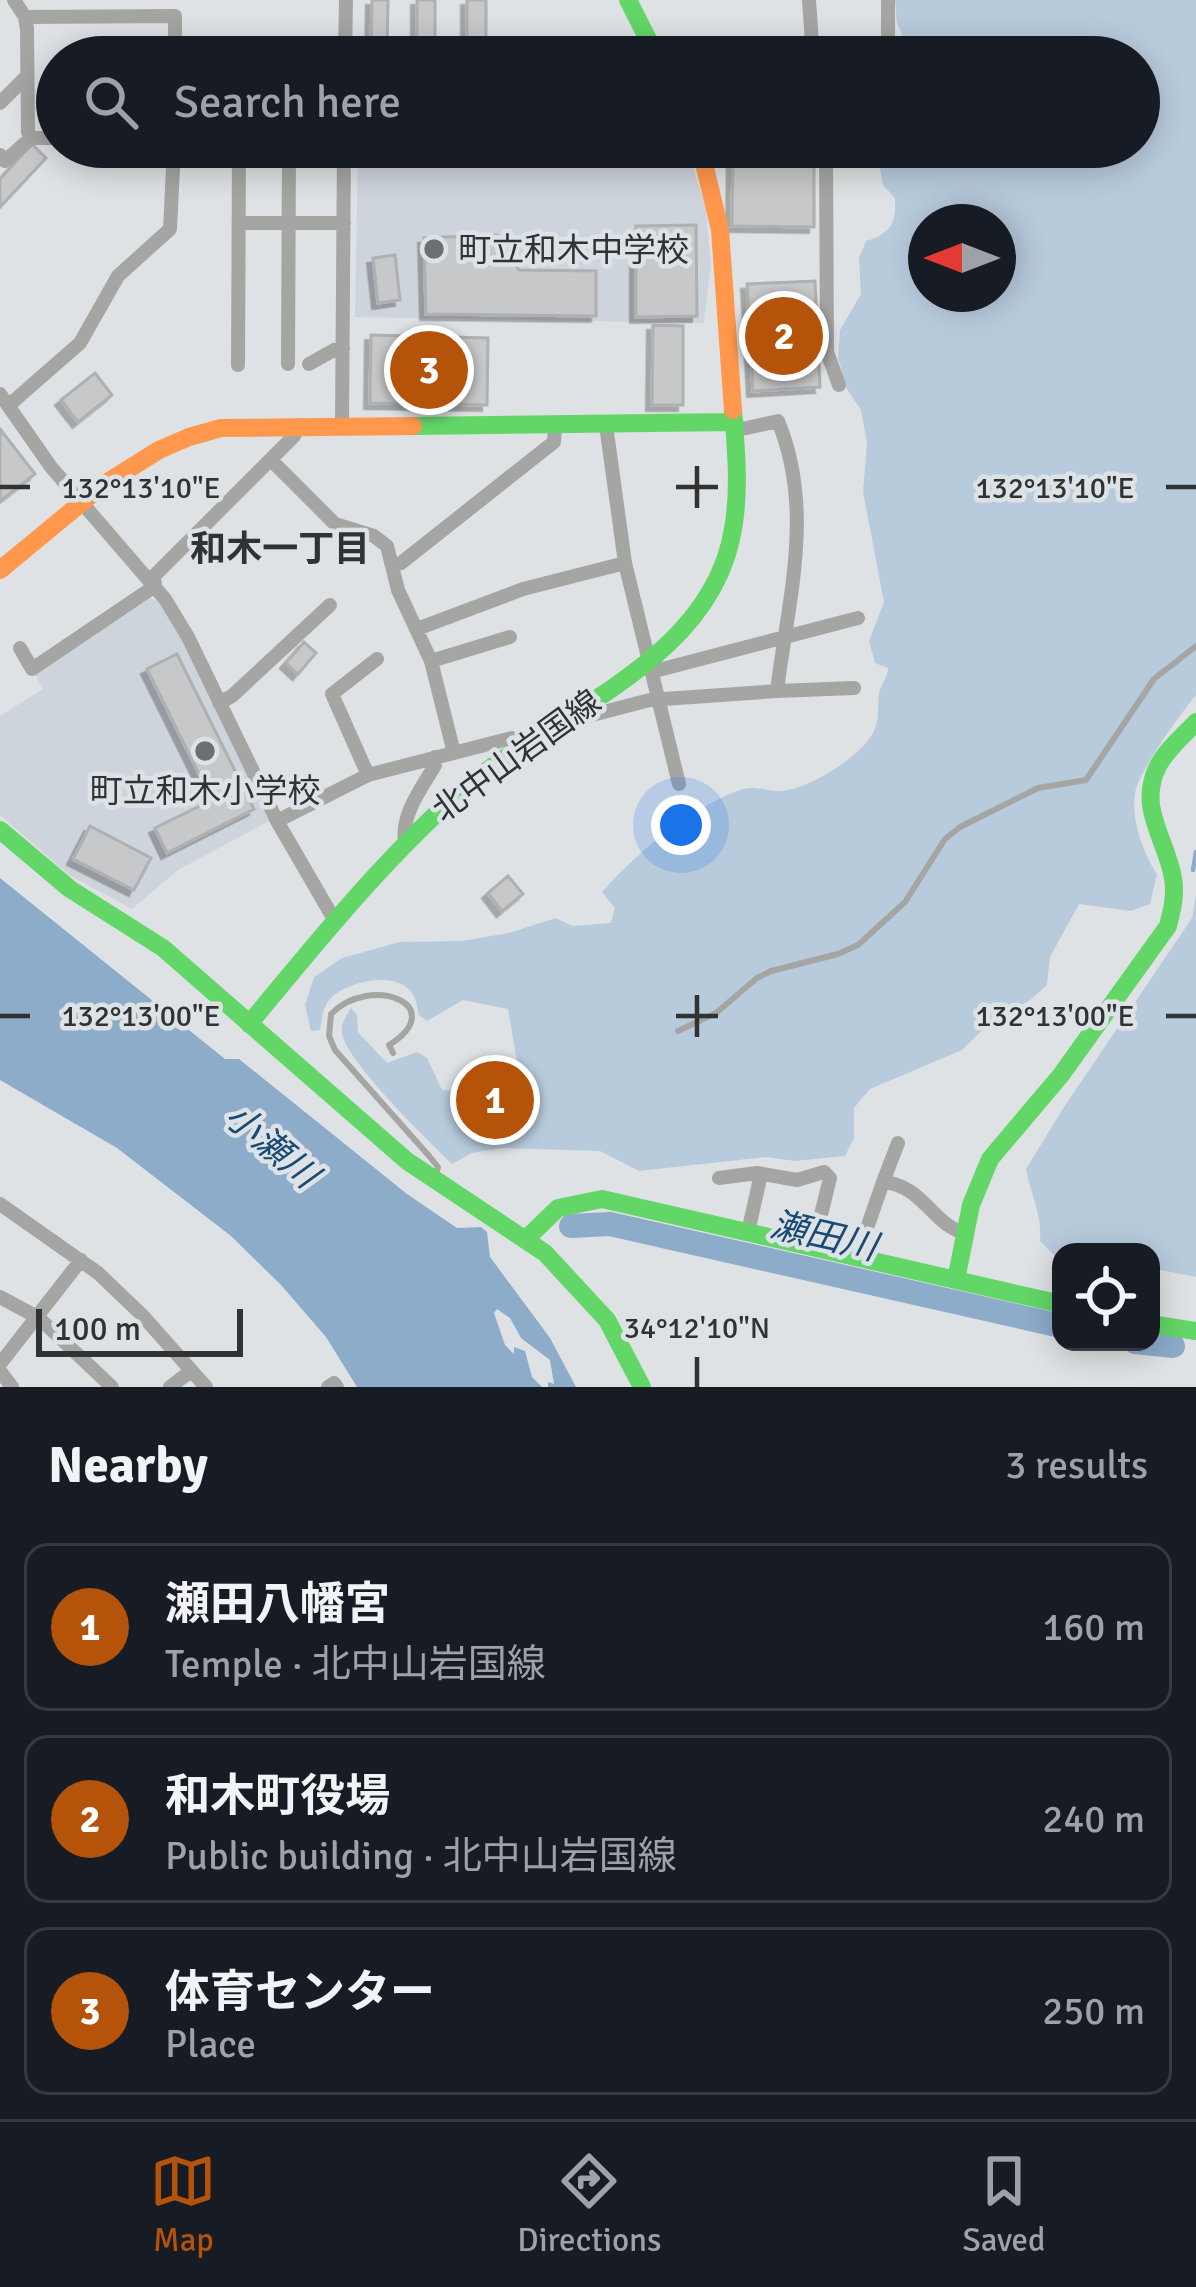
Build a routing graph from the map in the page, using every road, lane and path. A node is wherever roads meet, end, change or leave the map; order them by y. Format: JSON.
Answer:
{"nodes":[{"id":1,"x":346,"y":0,"type":"edge"},
{"id":2,"x":628,"y":0,"type":"edge"},
{"id":3,"x":809,"y":0,"type":"edge"},
{"id":4,"x":888,"y":0,"type":"edge"},
{"id":5,"x":21,"y":7,"type":"edge"},
{"id":6,"x":175,"y":36,"type":"edge"},
{"id":7,"x":345,"y":36,"type":"edge"},
{"id":8,"x":646,"y":36,"type":"edge"},
{"id":9,"x":812,"y":36,"type":"edge"},
{"id":10,"x":888,"y":36,"type":"edge"},
{"id":11,"x":27,"y":76,"type":"junction"},
{"id":12,"x":0,"y":103,"type":"edge"},
{"id":13,"x":31,"y":138,"type":"junction"},
{"id":14,"x":36,"y":138,"type":"edge"},
{"id":15,"x":2,"y":160,"type":"edge"},
{"id":16,"x":173,"y":168,"type":"edge"},
{"id":17,"x":239,"y":168,"type":"edge"},
{"id":18,"x":289,"y":168,"type":"edge"},
{"id":19,"x":344,"y":168,"type":"edge"},
{"id":20,"x":706,"y":168,"type":"edge"},
{"id":21,"x":826,"y":168,"type":"edge"},
{"id":22,"x":239,"y":223,"type":"junction"},
{"id":23,"x":344,"y":223,"type":"junction"},
{"id":24,"x":290,"y":224,"type":"junction"},
{"id":25,"x":343,"y":350,"type":"junction"},
{"id":26,"x":288,"y":364,"type":"dead end"},
{"id":27,"x":309,"y":364,"type":"dead end"},
{"id":28,"x":238,"y":365,"type":"dead end"},
{"id":29,"x":839,"y":385,"type":"dead end"},
{"id":30,"x":4,"y":400,"type":"edge"},
{"id":31,"x":733,"y":422,"type":"junction"},
{"id":32,"x":342,"y":424,"type":"junction"},
{"id":33,"x":299,"y":425,"type":"junction"},
{"id":34,"x":555,"y":425,"type":"junction"},
{"id":35,"x":606,"y":425,"type":"junction"},
{"id":36,"x":271,"y":460,"type":"junction"},
{"id":37,"x":84,"y":503,"type":"junction"},
{"id":38,"x":625,"y":563,"type":"junction"},
{"id":39,"x":394,"y":565,"type":"junction"},
{"id":40,"x":0,"y":570,"type":"edge"},
{"id":41,"x":154,"y":586,"type":"junction"},
{"id":42,"x":330,"y":604,"type":"dead end"},
{"id":43,"x":857,"y":618,"type":"dead end"},
{"id":44,"x":417,"y":629,"type":"junction"},
{"id":45,"x":785,"y":634,"type":"junction"},
{"id":46,"x":510,"y":637,"type":"dead end"},
{"id":47,"x":1196,"y":646,"type":"edge"},
{"id":48,"x":20,"y":647,"type":"dead end"},
{"id":49,"x":377,"y":659,"type":"dead end"},
{"id":50,"x":431,"y":661,"type":"junction"},
{"id":51,"x":649,"y":666,"type":"junction"},
{"id":52,"x":854,"y":688,"type":"dead end"},
{"id":53,"x":777,"y":691,"type":"junction"},
{"id":54,"x":658,"y":700,"type":"junction"},
{"id":55,"x":219,"y":703,"type":"junction"},
{"id":56,"x":576,"y":708,"type":"junction"},
{"id":57,"x":1196,"y":722,"type":"edge"},
{"id":58,"x":524,"y":742,"type":"junction"},
{"id":59,"x":454,"y":752,"type":"junction"},
{"id":60,"x":435,"y":757,"type":"junction"},
{"id":61,"x":368,"y":776,"type":"junction"},
{"id":62,"x":680,"y":784,"type":"dead end"},
{"id":63,"x":277,"y":821,"type":"junction"},
{"id":64,"x":0,"y":830,"type":"edge"},
{"id":65,"x":405,"y":841,"type":"junction"},
{"id":66,"x":335,"y":921,"type":"junction"},
{"id":67,"x":249,"y":1024,"type":"junction"},
{"id":68,"x":678,"y":1031,"type":"dead end"},
{"id":69,"x":393,"y":1053,"type":"dead end"},
{"id":70,"x":898,"y":1143,"type":"dead end"},
{"id":71,"x":757,"y":1173,"type":"junction"},
{"id":72,"x":718,"y":1178,"type":"dead end"},
{"id":73,"x":433,"y":1181,"type":"junction"},
{"id":74,"x":883,"y":1182,"type":"junction"},
{"id":75,"x":0,"y":1204,"type":"edge"},
{"id":76,"x":748,"y":1232,"type":"junction"},
{"id":77,"x":965,"y":1233,"type":"junction"},
{"id":78,"x":526,"y":1239,"type":"junction"},
{"id":79,"x":813,"y":1247,"type":"junction"},
{"id":80,"x":857,"y":1257,"type":"junction"},
{"id":81,"x":81,"y":1260,"type":"junction"},
{"id":82,"x":956,"y":1280,"type":"junction"},
{"id":83,"x":0,"y":1297,"type":"edge"},
{"id":84,"x":1052,"y":1302,"type":"edge"},
{"id":85,"x":39,"y":1318,"type":"junction"},
{"id":86,"x":1160,"y":1325,"type":"edge"},
{"id":87,"x":1196,"y":1331,"type":"edge"},
{"id":88,"x":0,"y":1368,"type":"edge"},
{"id":89,"x":191,"y":1371,"type":"junction"},
{"id":90,"x":12,"y":1387,"type":"edge"},
{"id":91,"x":112,"y":1387,"type":"edge"},
{"id":92,"x":170,"y":1387,"type":"edge"},
{"id":93,"x":206,"y":1387,"type":"edge"},
{"id":94,"x":642,"y":1387,"type":"edge"}],
"edges":[{"from":1,"to":7,"type":"street"},
{"from":2,"to":8,"type":"street"},
{"from":3,"to":9,"type":"street"},
{"from":4,"to":10,"type":"street"},
{"from":5,"to":6,"type":"street"},
{"from":5,"to":11,"type":"street"},
{"from":11,"to":12,"type":"street"},
{"from":11,"to":13,"type":"street"},
{"from":13,"to":14,"type":"street"},
{"from":13,"to":15,"type":"street"},
{"from":16,"to":30,"type":"street"},
{"from":17,"to":22,"type":"street"},
{"from":18,"to":24,"type":"street"},
{"from":19,"to":23,"type":"street"},
{"from":20,"to":31,"type":"street","name":"北中山岩国線"},
{"from":21,"to":29,"type":"street"},
{"from":22,"to":24,"type":"street"},
{"from":22,"to":28,"type":"street"},
{"from":23,"to":24,"type":"street"},
{"from":23,"to":25,"type":"street"},
{"from":24,"to":26,"type":"street"},
{"from":25,"to":27,"type":"street"},
{"from":25,"to":32,"type":"street"},
{"from":30,"to":37,"type":"street"},
{"from":31,"to":35,"type":"street"},
{"from":31,"to":45,"type":"street"},
{"from":31,"to":51,"type":"street","name":"北中山岩国線"},
{"from":32,"to":33,"type":"street"},
{"from":32,"to":34,"type":"street"},
{"from":33,"to":36,"type":"street"},
{"from":33,"to":37,"type":"street"},
{"from":34,"to":35,"type":"street"},
{"from":34,"to":39,"type":"street"},
{"from":35,"to":38,"type":"street"},
{"from":36,"to":39,"type":"street"},
{"from":36,"to":41,"type":"street"},
{"from":37,"to":40,"type":"street"},
{"from":37,"to":41,"type":"street"},
{"from":38,"to":44,"type":"street"},
{"from":38,"to":51,"type":"street"},
{"from":39,"to":44,"type":"street"},
{"from":41,"to":48,"type":"street"},
{"from":41,"to":55,"type":"street"},
{"from":42,"to":55,"type":"street"},
{"from":43,"to":45,"type":"street"},
{"from":44,"to":50,"type":"street"},
{"from":45,"to":51,"type":"street"},
{"from":45,"to":53,"type":"street"},
{"from":46,"to":50,"type":"street"},
{"from":47,"to":68,"type":"lane"},
{"from":49,"to":61,"type":"street"},
{"from":50,"to":59,"type":"street"},
{"from":51,"to":54,"type":"street"},
{"from":51,"to":56,"type":"street","name":"北中山岩国線"},
{"from":52,"to":53,"type":"street"},
{"from":53,"to":54,"type":"street"},
{"from":54,"to":56,"type":"street"},
{"from":54,"to":62,"type":"street"},
{"from":55,"to":63,"type":"street"},
{"from":56,"to":58,"type":"street","name":"北中山岩国線"},
{"from":57,"to":77,"type":"street"},
{"from":58,"to":59,"type":"street"},
{"from":58,"to":65,"type":"street","name":"北中山岩国線"},
{"from":59,"to":60,"type":"street"},
{"from":60,"to":61,"type":"street"},
{"from":60,"to":65,"type":"street"},
{"from":61,"to":63,"type":"street"},
{"from":63,"to":66,"type":"street"},
{"from":64,"to":67,"type":"street"},
{"from":65,"to":66,"type":"street","name":"北中山岩国線"},
{"from":66,"to":67,"type":"street","name":"北中山岩国線"},
{"from":67,"to":73,"type":"street"},
{"from":69,"to":73,"type":"lane"},
{"from":70,"to":74,"type":"street"},
{"from":71,"to":72,"type":"street"},
{"from":71,"to":76,"type":"street"},
{"from":71,"to":79,"type":"street"},
{"from":73,"to":78,"type":"street"},
{"from":74,"to":77,"type":"street"},
{"from":74,"to":80,"type":"street"},
{"from":75,"to":81,"type":"street"},
{"from":76,"to":78,"type":"street"},
{"from":76,"to":79,"type":"street"},
{"from":77,"to":82,"type":"street"},
{"from":78,"to":94,"type":"street"},
{"from":79,"to":80,"type":"street"},
{"from":80,"to":82,"type":"street"},
{"from":81,"to":85,"type":"street"},
{"from":81,"to":89,"type":"street"},
{"from":82,"to":84,"type":"street"},
{"from":83,"to":85,"type":"street"},
{"from":85,"to":88,"type":"street"},
{"from":85,"to":91,"type":"street"},
{"from":86,"to":87,"type":"street"},
{"from":88,"to":90,"type":"street"},
{"from":89,"to":92,"type":"street"},
{"from":89,"to":93,"type":"street"}]}
